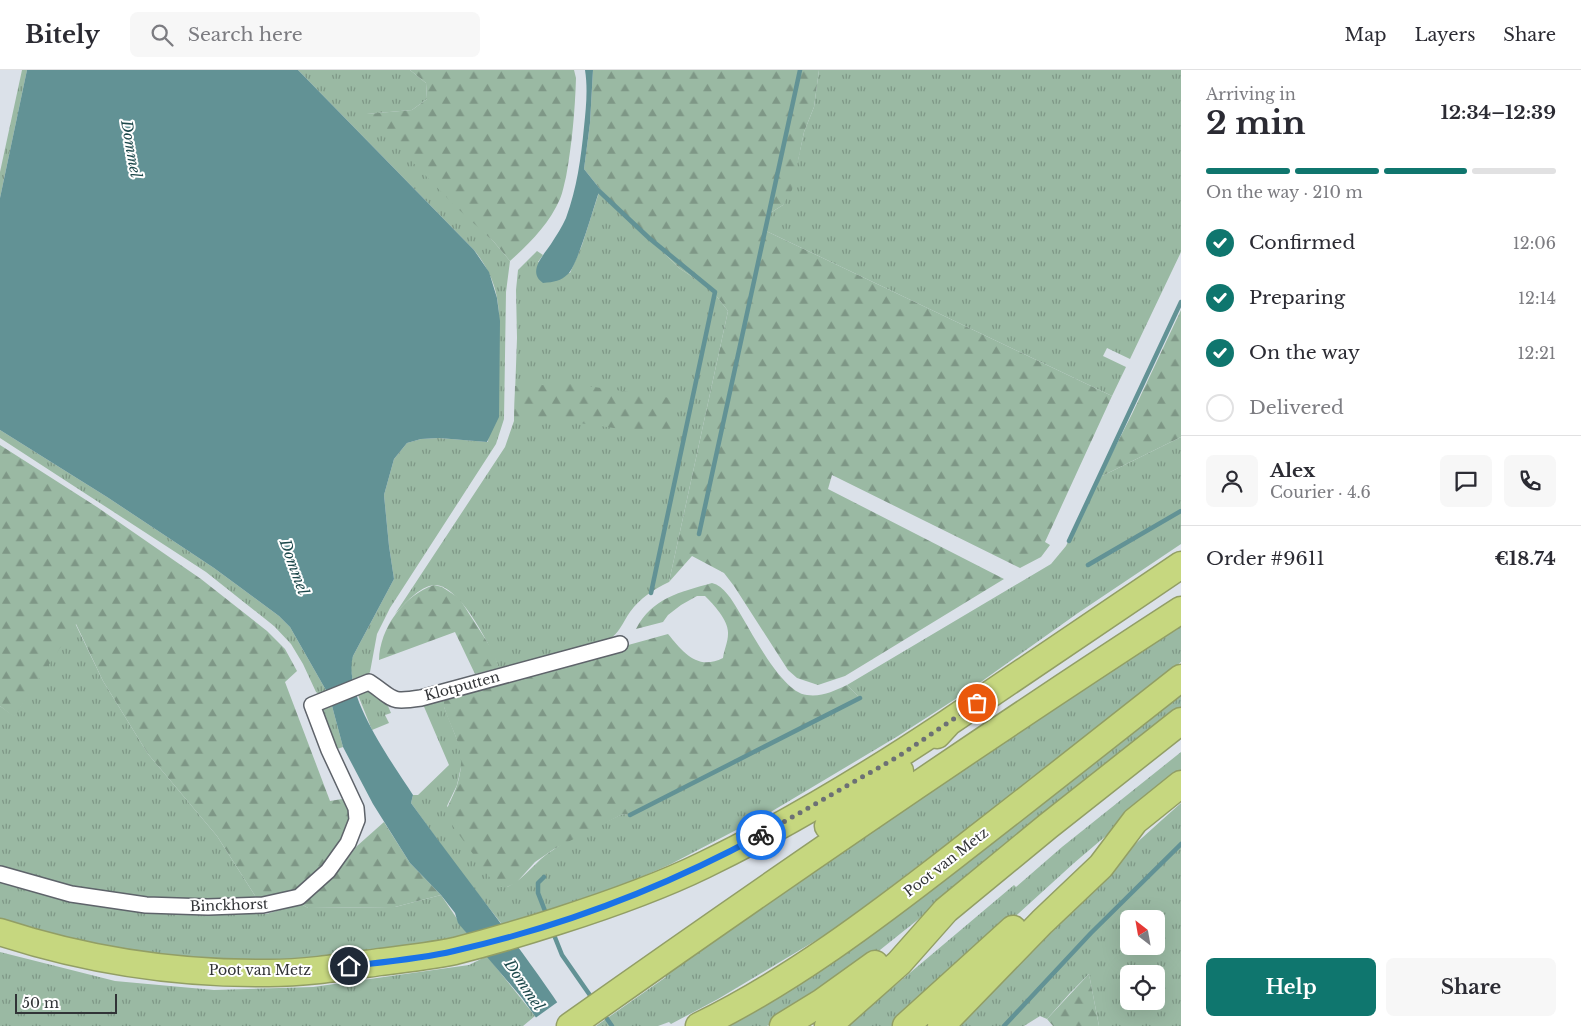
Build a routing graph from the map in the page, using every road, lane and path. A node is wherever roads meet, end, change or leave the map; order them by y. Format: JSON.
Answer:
{"nodes":[{"id":1,"x":1181,"y":565,"type":"edge"},
{"id":2,"x":1181,"y":610,"type":"edge"},
{"id":3,"x":620,"y":644,"type":"dead end"},
{"id":4,"x":1181,"y":678,"type":"edge"},
{"id":5,"x":317,"y":703,"type":"joint"},
{"id":6,"x":1181,"y":721,"type":"edge"},
{"id":7,"x":949,"y":722,"type":"junction"},
{"id":8,"x":1181,"y":784,"type":"edge"},
{"id":9,"x":1135,"y":821,"type":"junction"},
{"id":10,"x":0,"y":874,"type":"edge"},
{"id":11,"x":946,"y":910,"type":"junction"},
{"id":12,"x":0,"y":932,"type":"edge"},
{"id":13,"x":655,"y":966,"type":"junction"},
{"id":14,"x":570,"y":1026,"type":"edge"},
{"id":15,"x":698,"y":1026,"type":"edge"},
{"id":16,"x":783,"y":1026,"type":"edge"},
{"id":17,"x":828,"y":1026,"type":"edge"},
{"id":18,"x":906,"y":1026,"type":"edge"},
{"id":19,"x":941,"y":1026,"type":"edge"}],
"edges":[{"from":1,"to":7,"type":"highway"},
{"from":2,"to":13,"type":"highway"},
{"from":3,"to":5,"type":"street","name":"Klotputten"},
{"from":4,"to":15,"type":"highway","name":"Poot van Metz"},
{"from":5,"to":10,"type":"street","name":"Binckhorst"},
{"from":6,"to":11,"type":"highway"},
{"from":7,"to":12,"type":"highway","name":"Poot van Metz"},
{"from":7,"to":13,"type":"highway"},
{"from":8,"to":9,"type":"highway"},
{"from":9,"to":18,"type":"highway"},
{"from":9,"to":19,"type":"highway"},
{"from":11,"to":16,"type":"highway"},
{"from":11,"to":17,"type":"highway"},
{"from":13,"to":14,"type":"highway"}]}
